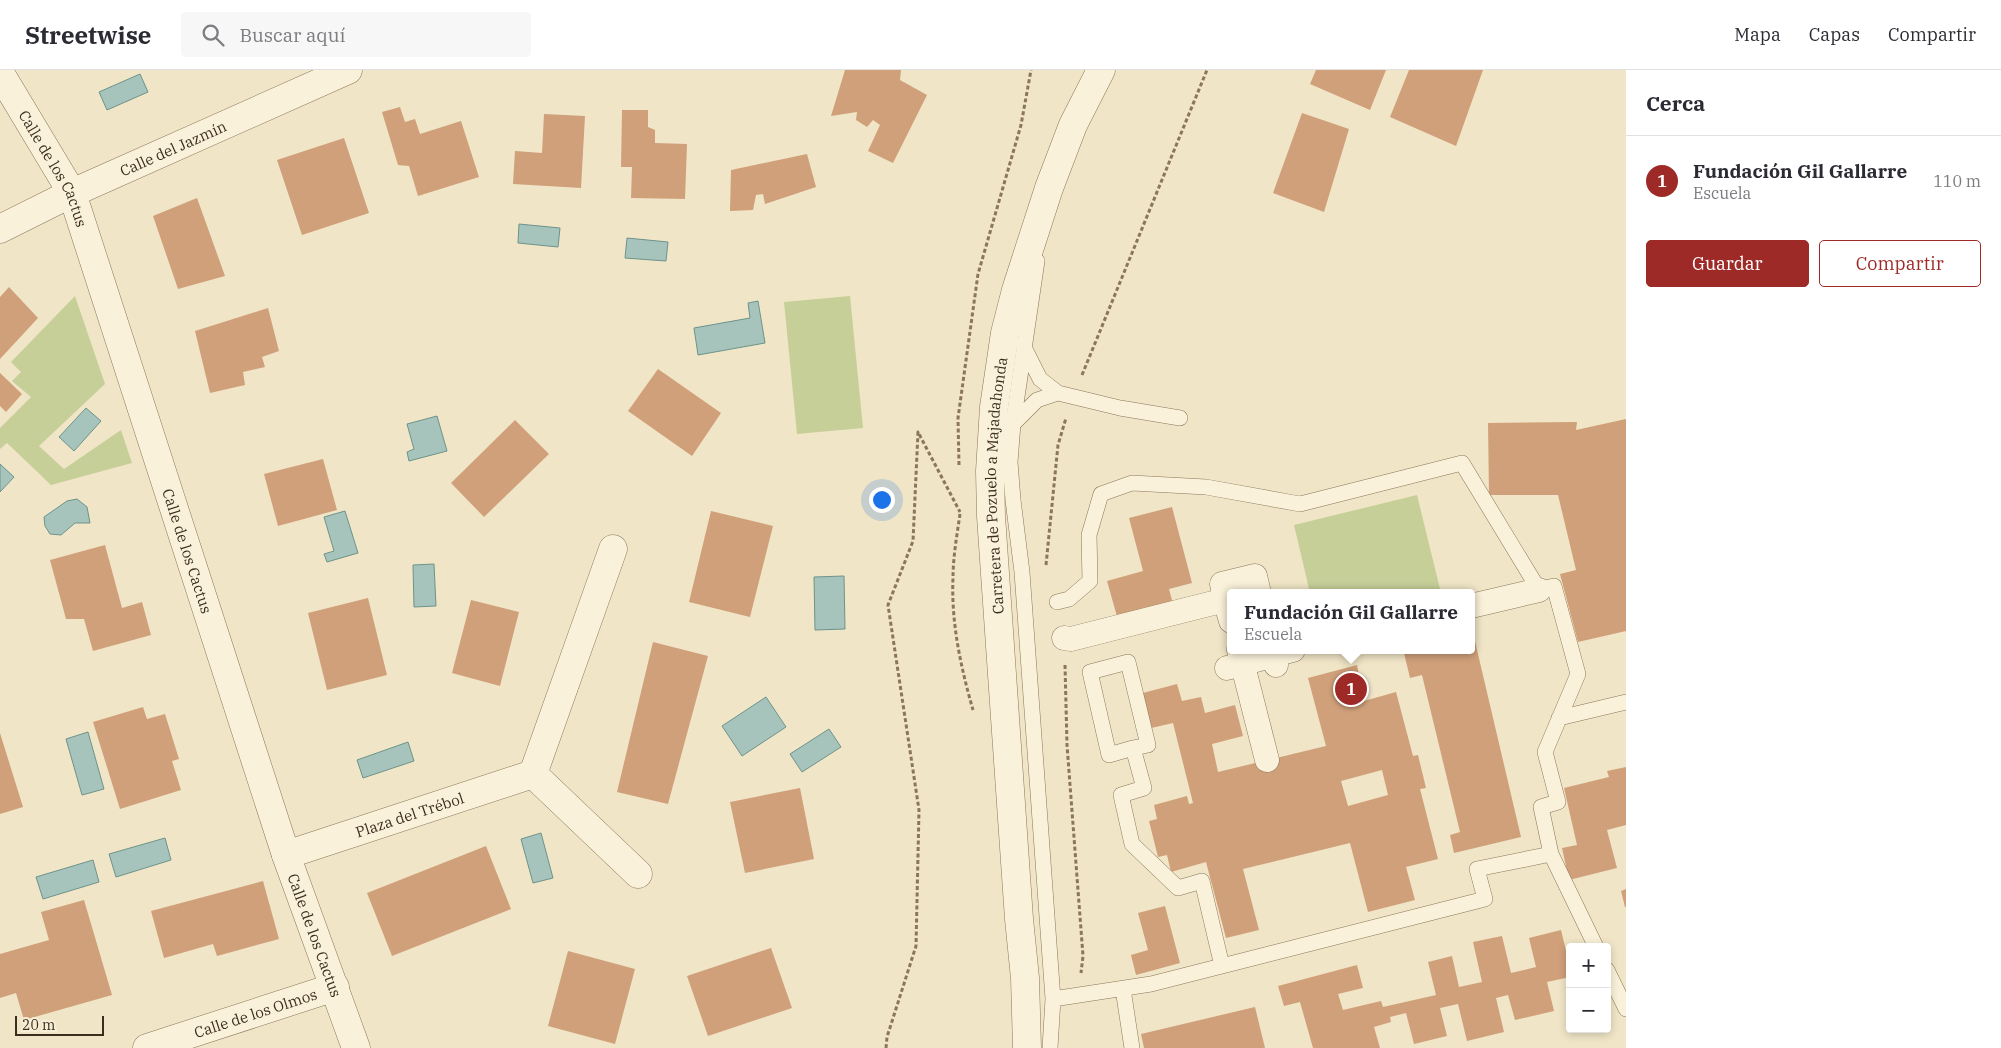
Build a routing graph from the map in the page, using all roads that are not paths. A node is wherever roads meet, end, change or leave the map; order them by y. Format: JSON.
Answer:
{"nodes":[{"id":1,"x":348,"y":70,"type":"edge"},
{"id":2,"x":1101,"y":70,"type":"edge"},
{"id":3,"x":0,"y":74,"type":"edge"},
{"id":4,"x":1049,"y":188,"type":"junction"},
{"id":5,"x":72,"y":193,"type":"junction"},
{"id":6,"x":0,"y":229,"type":"edge"},
{"id":7,"x":1023,"y":344,"type":"junction"},
{"id":8,"x":1058,"y":393,"type":"junction"},
{"id":9,"x":1180,"y":418,"type":"dead end"},
{"id":10,"x":1012,"y":424,"type":"junction"},
{"id":11,"x":613,"y":549,"type":"dead end"},
{"id":12,"x":1258,"y":589,"type":"edge"},
{"id":13,"x":1539,"y":590,"type":"junction"},
{"id":14,"x":1056,"y":602,"type":"dead end"},
{"id":15,"x":1475,"y":605,"type":"edge"},
{"id":16,"x":1227,"y":606,"type":"edge"},
{"id":17,"x":1227,"y":610,"type":"edge"},
{"id":18,"x":1064,"y":638,"type":"dead end"},
{"id":19,"x":1279,"y":655,"type":"edge"},
{"id":20,"x":1236,"y":660,"type":"edge"},
{"id":21,"x":1626,"y":702,"type":"edge"},
{"id":22,"x":1559,"y":718,"type":"junction"},
{"id":23,"x":1133,"y":748,"type":"junction"},
{"id":24,"x":1266,"y":760,"type":"dead end"},
{"id":25,"x":533,"y":774,"type":"junction"},
{"id":26,"x":1551,"y":854,"type":"junction"},
{"id":27,"x":286,"y":855,"type":"junction"},
{"id":28,"x":638,"y":874,"type":"dead end"},
{"id":29,"x":1019,"y":919,"type":"junction"},
{"id":30,"x":1594,"y":943,"type":"edge"},
{"id":31,"x":1222,"y":966,"type":"junction"},
{"id":32,"x":1611,"y":978,"type":"edge"},
{"id":33,"x":336,"y":987,"type":"junction"},
{"id":34,"x":1123,"y":989,"type":"junction"},
{"id":35,"x":1053,"y":999,"type":"junction"},
{"id":36,"x":1626,"y":1009,"type":"edge"},
{"id":37,"x":354,"y":1045,"type":"edge"},
{"id":38,"x":147,"y":1048,"type":"edge"},
{"id":39,"x":1012,"y":1048,"type":"edge"},
{"id":40,"x":1027,"y":1048,"type":"edge"},
{"id":41,"x":1050,"y":1048,"type":"edge"},
{"id":42,"x":1132,"y":1048,"type":"edge"}],
"edges":[{"from":1,"to":5,"type":"street","name":"Calle del Jazmín"},
{"from":2,"to":4,"type":"street","name":"Carretera de Pozuelo a Majadahonda"},
{"from":3,"to":5,"type":"street","name":"Calle de los Cactus"},
{"from":4,"to":7,"type":"lane"},
{"from":4,"to":29,"type":"street","name":"Carretera de Pozuelo a Majadahonda"},
{"from":5,"to":6,"type":"street","name":"Calle del Jazmín"},
{"from":5,"to":27,"type":"street","name":"Calle de los Cactus"},
{"from":7,"to":8,"type":"lane"},
{"from":7,"to":10,"type":"lane"},
{"from":8,"to":9,"type":"lane"},
{"from":8,"to":10,"type":"lane"},
{"from":10,"to":35,"type":"lane"},
{"from":11,"to":25,"type":"street"},
{"from":12,"to":16,"type":"street"},
{"from":13,"to":14,"type":"lane"},
{"from":13,"to":15,"type":"street"},
{"from":13,"to":22,"type":"lane"},
{"from":17,"to":18,"type":"street"},
{"from":19,"to":20,"type":"street"},
{"from":20,"to":24,"type":"street"},
{"from":21,"to":22,"type":"lane"},
{"from":22,"to":26,"type":"lane"},
{"from":23,"to":23,"type":"lane"},
{"from":23,"to":31,"type":"lane"},
{"from":25,"to":27,"type":"street","name":"Plaza del Trébol"},
{"from":25,"to":28,"type":"street"},
{"from":26,"to":30,"type":"lane"},
{"from":26,"to":31,"type":"lane"},
{"from":27,"to":33,"type":"street","name":"Calle de los Cactus"},
{"from":29,"to":39,"type":"street","name":"Carretera de Pozuelo a Majadahonda"},
{"from":29,"to":40,"type":"street","name":"Carretera de Pozuelo a Majadahonda"},
{"from":31,"to":34,"type":"lane"},
{"from":32,"to":36,"type":"lane"},
{"from":33,"to":37,"type":"street","name":"Calle de los Cactus"},
{"from":33,"to":38,"type":"street","name":"Calle de los Olmos"},
{"from":34,"to":35,"type":"lane"},
{"from":34,"to":42,"type":"lane"},
{"from":35,"to":41,"type":"lane"}]}
